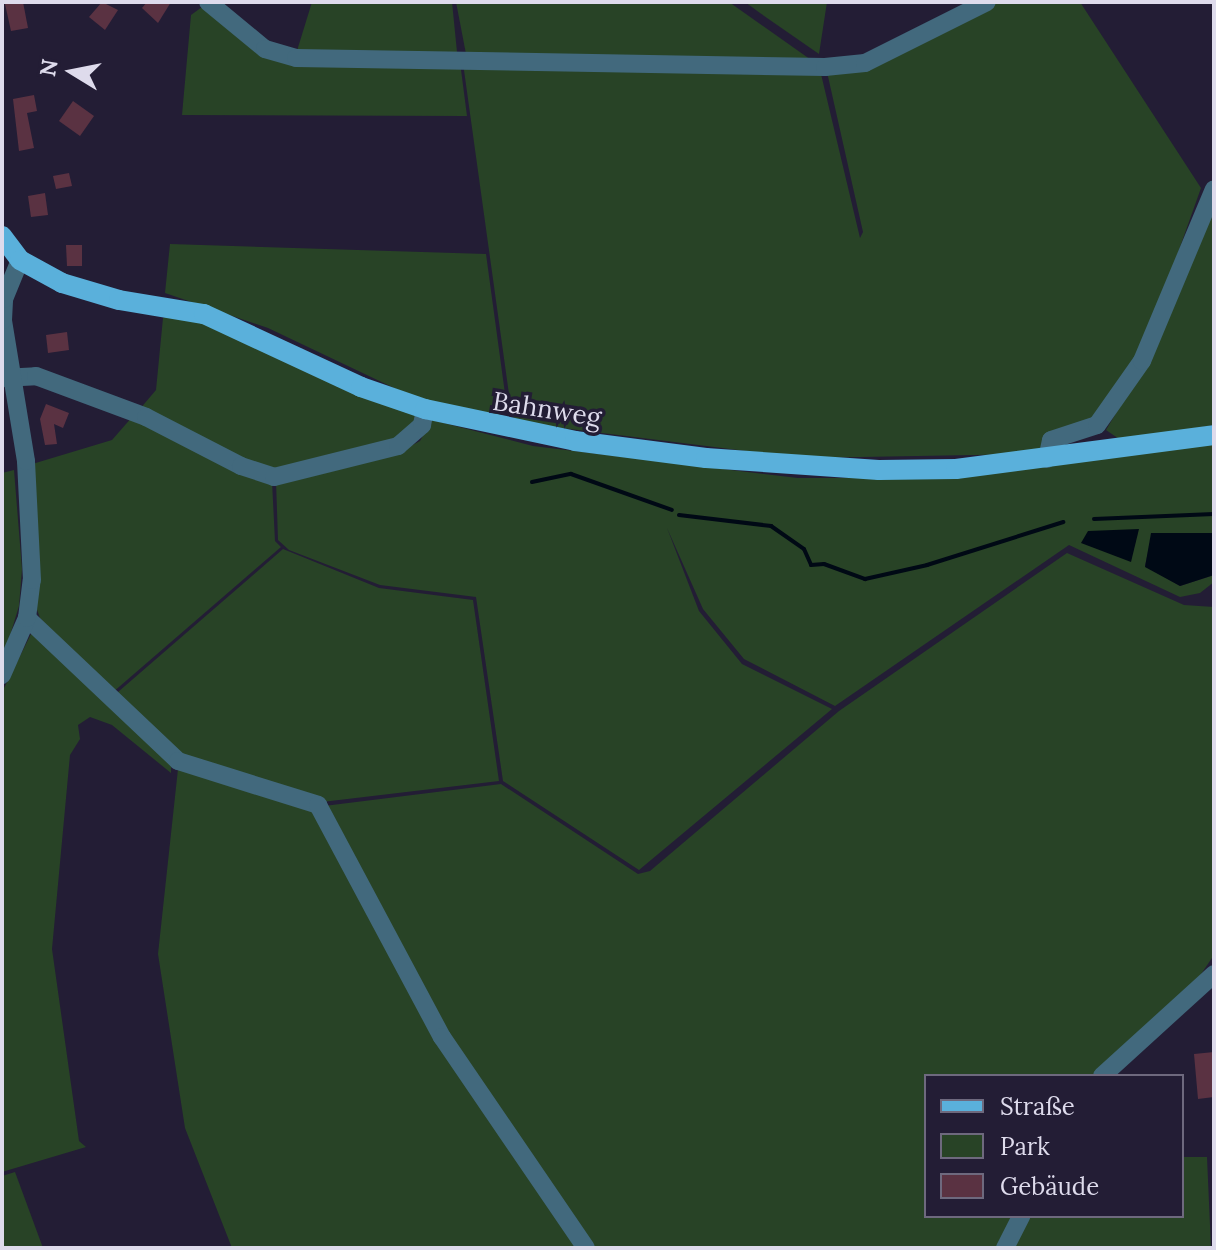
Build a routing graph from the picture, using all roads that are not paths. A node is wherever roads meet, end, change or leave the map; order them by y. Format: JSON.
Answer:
{"nodes":[{"id":1,"x":208,"y":2,"type":"edge"},
{"id":2,"x":987,"y":2,"type":"edge"},
{"id":3,"x":1214,"y":189,"type":"edge"},
{"id":4,"x":2,"y":236,"type":"edge"},
{"id":5,"x":20,"y":260,"type":"junction"},
{"id":6,"x":7,"y":377,"type":"edge"},
{"id":7,"x":425,"y":409,"type":"junction"},
{"id":8,"x":1214,"y":435,"type":"edge"},
{"id":9,"x":1047,"y":459,"type":"junction"},
{"id":10,"x":27,"y":618,"type":"junction"},
{"id":11,"x":2,"y":675,"type":"edge"},
{"id":12,"x":1214,"y":974,"type":"edge"},
{"id":13,"x":1104,"y":1074,"type":"edge"},
{"id":14,"x":1020,"y":1218,"type":"edge"},
{"id":15,"x":586,"y":1248,"type":"edge"},
{"id":16,"x":1005,"y":1248,"type":"edge"}],
"edges":[{"from":1,"to":2,"type":"street"},
{"from":3,"to":9,"type":"street"},
{"from":4,"to":5,"type":"main road"},
{"from":5,"to":6,"type":"street"},
{"from":5,"to":7,"type":"main road","name":"Bahnweg"},
{"from":6,"to":7,"type":"street"},
{"from":6,"to":10,"type":"street"},
{"from":7,"to":9,"type":"main road","name":"Bahnweg"},
{"from":8,"to":9,"type":"main road","name":"Bahnweg"},
{"from":10,"to":11,"type":"street"},
{"from":10,"to":15,"type":"street"},
{"from":12,"to":13,"type":"street"},
{"from":14,"to":16,"type":"street"}]}
